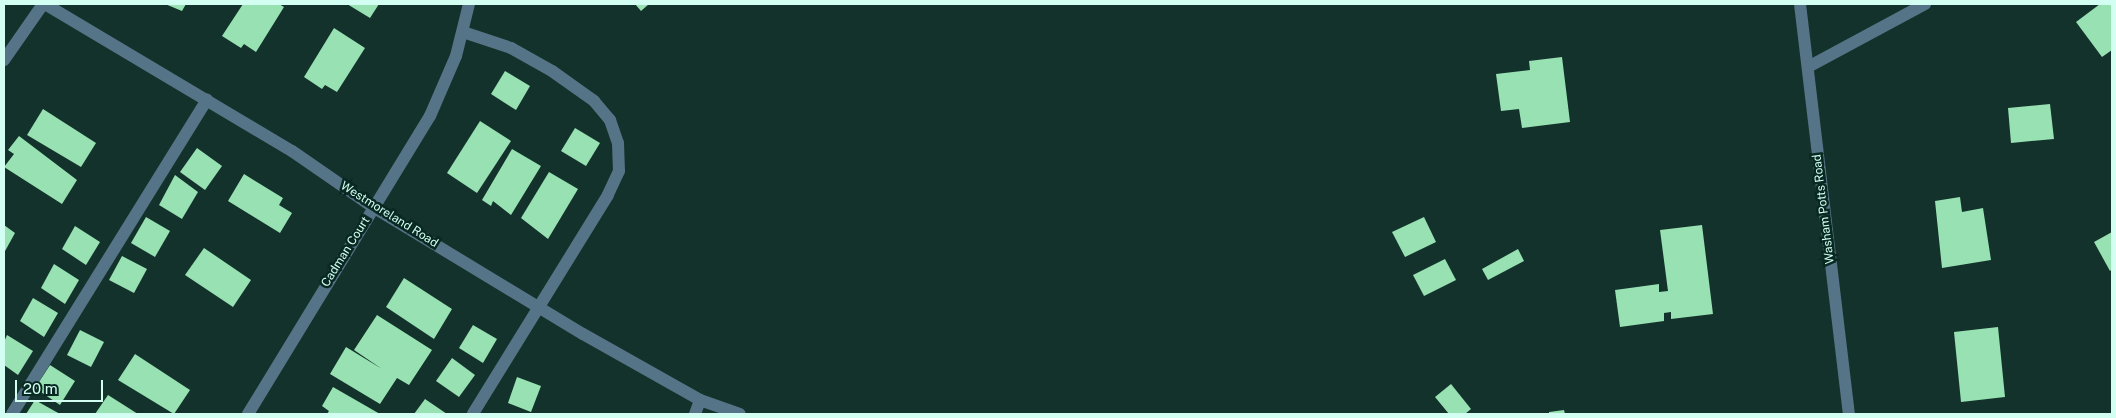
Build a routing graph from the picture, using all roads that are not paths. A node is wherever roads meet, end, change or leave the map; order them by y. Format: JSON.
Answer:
{"nodes":[{"id":1,"x":44,"y":4,"type":"edge"},
{"id":2,"x":469,"y":4,"type":"edge"},
{"id":3,"x":1800,"y":4,"type":"edge"},
{"id":4,"x":1925,"y":4,"type":"edge"},
{"id":5,"x":463,"y":32,"type":"junction"},
{"id":6,"x":4,"y":60,"type":"edge"},
{"id":7,"x":1808,"y":68,"type":"junction"},
{"id":8,"x":207,"y":99,"type":"junction"},
{"id":9,"x":373,"y":207,"type":"junction"},
{"id":10,"x":539,"y":308,"type":"junction"},
{"id":11,"x":700,"y":400,"type":"junction"},
{"id":12,"x":12,"y":414,"type":"edge"},
{"id":13,"x":248,"y":414,"type":"edge"},
{"id":14,"x":473,"y":414,"type":"edge"},
{"id":15,"x":695,"y":414,"type":"edge"},
{"id":16,"x":740,"y":414,"type":"edge"},
{"id":17,"x":1849,"y":414,"type":"edge"}],
"edges":[{"from":1,"to":6,"type":"street"},
{"from":1,"to":8,"type":"street","name":"Westmoreland Road"},
{"from":2,"to":5,"type":"street","name":"Cadman Court"},
{"from":3,"to":7,"type":"street","name":"Washam Potts Road"},
{"from":4,"to":7,"type":"street"},
{"from":5,"to":9,"type":"street","name":"Cadman Court"},
{"from":5,"to":10,"type":"street"},
{"from":7,"to":17,"type":"street","name":"Washam Potts Road"},
{"from":8,"to":9,"type":"street","name":"Westmoreland Road"},
{"from":8,"to":12,"type":"street"},
{"from":9,"to":10,"type":"street","name":"Westmoreland Road"},
{"from":9,"to":13,"type":"street","name":"Cadman Court"},
{"from":10,"to":11,"type":"street","name":"Westmoreland Road"},
{"from":10,"to":14,"type":"street"},
{"from":11,"to":15,"type":"street"},
{"from":11,"to":16,"type":"street","name":"Westmoreland Road"}]}
